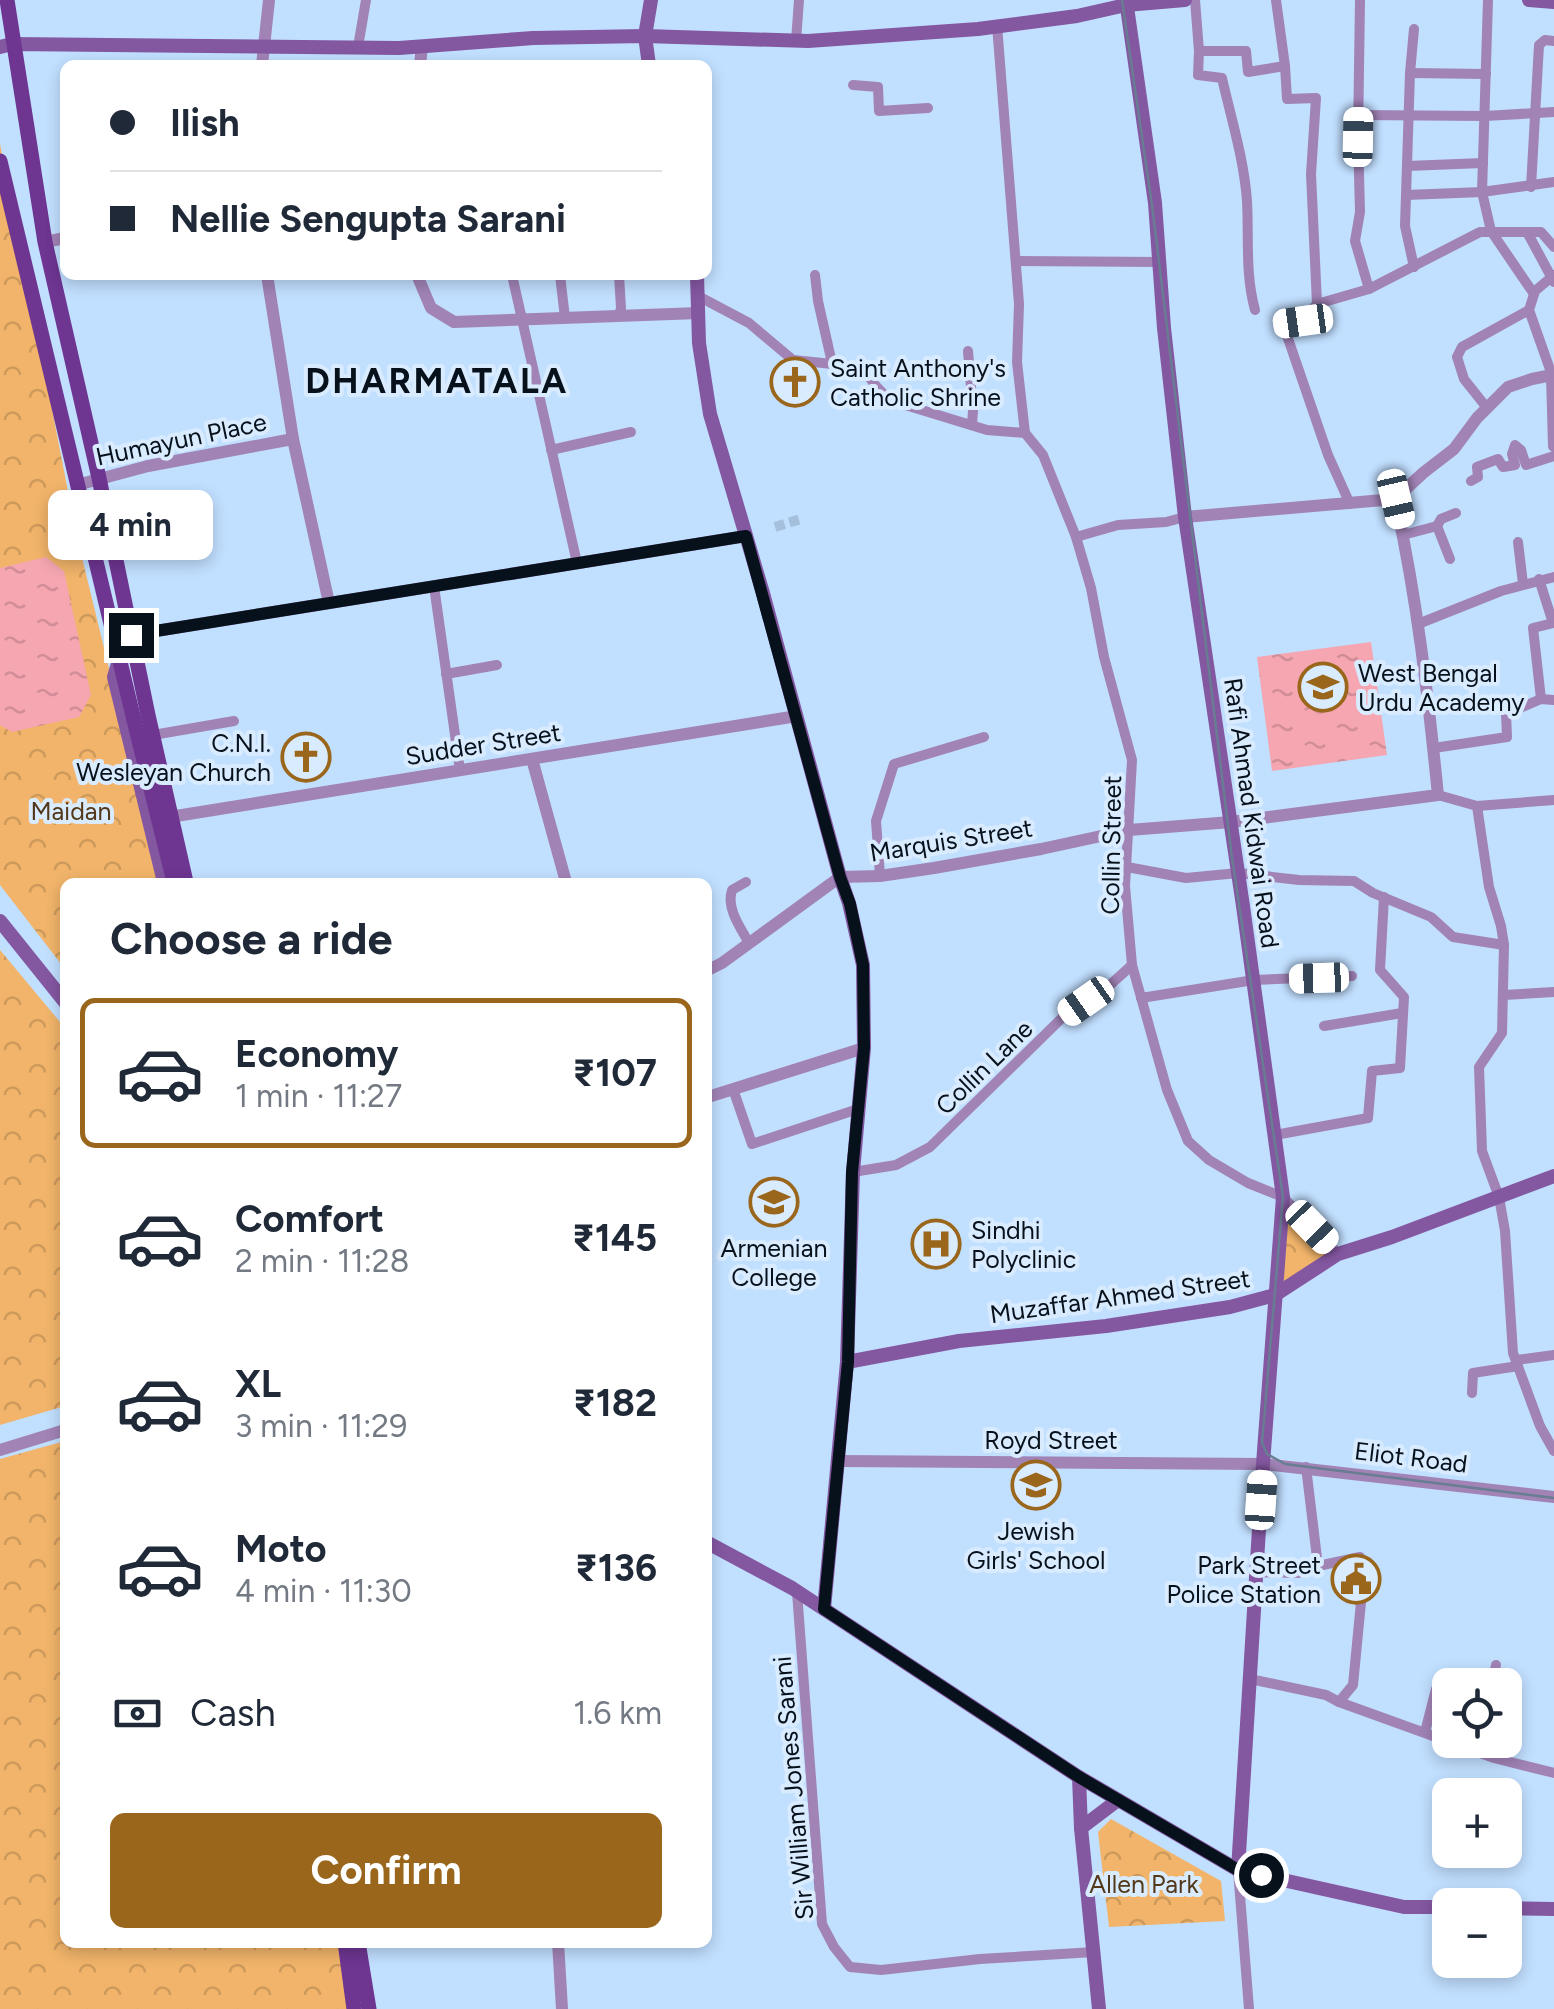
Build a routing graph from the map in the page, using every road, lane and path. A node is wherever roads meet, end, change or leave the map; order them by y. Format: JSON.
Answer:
{"nodes":[{"id":1,"x":6,"y":0,"type":"edge"},
{"id":2,"x":268,"y":0,"type":"edge"},
{"id":3,"x":366,"y":0,"type":"edge"},
{"id":4,"x":651,"y":0,"type":"edge"},
{"id":5,"x":799,"y":0,"type":"edge"},
{"id":6,"x":1186,"y":0,"type":"edge"},
{"id":7,"x":1195,"y":0,"type":"edge"},
{"id":8,"x":1276,"y":0,"type":"edge"},
{"id":9,"x":1360,"y":0,"type":"edge"},
{"id":10,"x":1488,"y":0,"type":"edge"},
{"id":11,"x":1529,"y":0,"type":"edge"},
{"id":12,"x":1126,"y":2,"type":"edge"},
{"id":13,"x":1554,"y":2,"type":"edge"},
{"id":14,"x":997,"y":26,"type":"junction"},
{"id":15,"x":1414,"y":28,"type":"dead end"},
{"id":16,"x":645,"y":36,"type":"junction"},
{"id":17,"x":796,"y":40,"type":"junction"},
{"id":18,"x":6,"y":41,"type":"edge"},
{"id":19,"x":1554,"y":41,"type":"edge"},
{"id":20,"x":263,"y":46,"type":"junction"},
{"id":21,"x":422,"y":46,"type":"junction"},
{"id":22,"x":358,"y":47,"type":"junction"},
{"id":23,"x":1199,"y":51,"type":"junction"},
{"id":24,"x":262,"y":60,"type":"edge"},
{"id":25,"x":421,"y":60,"type":"edge"},
{"id":26,"x":649,"y":60,"type":"edge"},
{"id":27,"x":1285,"y":66,"type":"junction"},
{"id":28,"x":1410,"y":74,"type":"junction"},
{"id":29,"x":1486,"y":74,"type":"junction"},
{"id":30,"x":852,"y":84,"type":"dead end"},
{"id":31,"x":928,"y":108,"type":"dead end"},
{"id":32,"x":1536,"y":112,"type":"junction"},
{"id":33,"x":1554,"y":112,"type":"edge"},
{"id":34,"x":1358,"y":114,"type":"junction"},
{"id":35,"x":1409,"y":116,"type":"junction"},
{"id":36,"x":1485,"y":116,"type":"junction"},
{"id":37,"x":0,"y":162,"type":"edge"},
{"id":38,"x":1482,"y":164,"type":"junction"},
{"id":39,"x":1407,"y":166,"type":"junction"},
{"id":40,"x":1554,"y":182,"type":"edge"},
{"id":41,"x":1530,"y":187,"type":"junction"},
{"id":42,"x":1482,"y":192,"type":"junction"},
{"id":43,"x":1406,"y":195,"type":"junction"},
{"id":44,"x":1492,"y":232,"type":"junction"},
{"id":45,"x":1527,"y":232,"type":"junction"},
{"id":46,"x":60,"y":239,"type":"edge"},
{"id":47,"x":45,"y":242,"type":"junction"},
{"id":48,"x":1554,"y":246,"type":"edge"},
{"id":49,"x":1016,"y":261,"type":"junction"},
{"id":50,"x":1160,"y":262,"type":"junction"},
{"id":51,"x":1414,"y":267,"type":"junction"},
{"id":52,"x":815,"y":275,"type":"dead end"},
{"id":53,"x":1553,"y":278,"type":"edge"},
{"id":54,"x":268,"y":280,"type":"edge"},
{"id":55,"x":420,"y":280,"type":"edge"},
{"id":56,"x":513,"y":280,"type":"edge"},
{"id":57,"x":561,"y":280,"type":"edge"},
{"id":58,"x":620,"y":280,"type":"edge"},
{"id":59,"x":698,"y":280,"type":"edge"},
{"id":60,"x":1369,"y":289,"type":"junction"},
{"id":61,"x":1534,"y":294,"type":"junction"},
{"id":62,"x":698,"y":296,"type":"junction"},
{"id":63,"x":1317,"y":304,"type":"junction"},
{"id":64,"x":1255,"y":310,"type":"dead end"},
{"id":65,"x":1529,"y":310,"type":"junction"},
{"id":66,"x":699,"y":314,"type":"junction"},
{"id":67,"x":619,"y":316,"type":"junction"},
{"id":68,"x":565,"y":318,"type":"junction"},
{"id":69,"x":522,"y":319,"type":"junction"},
{"id":70,"x":968,"y":351,"type":"dead end"},
{"id":71,"x":832,"y":362,"type":"junction"},
{"id":72,"x":1552,"y":375,"type":"edge"},
{"id":73,"x":1487,"y":408,"type":"junction"},
{"id":74,"x":972,"y":424,"type":"junction"},
{"id":75,"x":632,"y":432,"type":"dead end"},
{"id":76,"x":1025,"y":432,"type":"junction"},
{"id":77,"x":294,"y":439,"type":"junction"},
{"id":78,"x":1554,"y":446,"type":"edge"},
{"id":79,"x":551,"y":450,"type":"junction"},
{"id":80,"x":1554,"y":456,"type":"edge"},
{"id":81,"x":99,"y":478,"type":"junction"},
{"id":82,"x":1471,"y":481,"type":"dead end"},
{"id":83,"x":78,"y":485,"type":"junction"},
{"id":84,"x":1396,"y":499,"type":"junction"},
{"id":85,"x":1350,"y":504,"type":"junction"},
{"id":86,"x":1456,"y":512,"type":"dead end"},
{"id":87,"x":1185,"y":517,"type":"junction"},
{"id":88,"x":1437,"y":526,"type":"junction"},
{"id":89,"x":1404,"y":535,"type":"junction"},
{"id":90,"x":746,"y":536,"type":"junction"},
{"id":91,"x":1076,"y":537,"type":"junction"},
{"id":92,"x":1518,"y":542,"type":"dead end"},
{"id":93,"x":1450,"y":559,"type":"dead end"},
{"id":94,"x":577,"y":562,"type":"junction"},
{"id":95,"x":1554,"y":577,"type":"edge"},
{"id":96,"x":1539,"y":580,"type":"junction"},
{"id":97,"x":1523,"y":584,"type":"junction"},
{"id":98,"x":434,"y":586,"type":"junction"},
{"id":99,"x":330,"y":604,"type":"junction"},
{"id":100,"x":1418,"y":624,"type":"junction"},
{"id":101,"x":131,"y":635,"type":"junction"},
{"id":102,"x":127,"y":658,"type":"junction"},
{"id":103,"x":497,"y":665,"type":"dead end"},
{"id":104,"x":446,"y":674,"type":"junction"},
{"id":105,"x":1548,"y":699,"type":"edge"},
{"id":106,"x":797,"y":716,"type":"junction"},
{"id":107,"x":141,"y":718,"type":"junction"},
{"id":108,"x":234,"y":722,"type":"dead end"},
{"id":109,"x":159,"y":734,"type":"junction"},
{"id":110,"x":984,"y":737,"type":"dead end"},
{"id":111,"x":1434,"y":748,"type":"junction"},
{"id":112,"x":532,"y":759,"type":"junction"},
{"id":113,"x":460,"y":770,"type":"junction"},
{"id":114,"x":1438,"y":795,"type":"junction"},
{"id":115,"x":1554,"y":800,"type":"edge"},
{"id":116,"x":1477,"y":806,"type":"junction"},
{"id":117,"x":176,"y":816,"type":"junction"},
{"id":118,"x":1230,"y":822,"type":"junction"},
{"id":119,"x":1129,"y":830,"type":"junction"},
{"id":120,"x":1127,"y":868,"type":"junction"},
{"id":121,"x":1238,"y":873,"type":"junction"},
{"id":122,"x":880,"y":876,"type":"junction"},
{"id":123,"x":840,"y":877,"type":"junction"},
{"id":124,"x":163,"y":878,"type":"edge"},
{"id":125,"x":173,"y":878,"type":"edge"},
{"id":126,"x":189,"y":878,"type":"edge"},
{"id":127,"x":189,"y":878,"type":"edge"},
{"id":128,"x":565,"y":878,"type":"edge"},
{"id":129,"x":746,"y":882,"type":"dead end"},
{"id":130,"x":1384,"y":896,"type":"junction"},
{"id":131,"x":0,"y":921,"type":"edge"},
{"id":132,"x":749,"y":943,"type":"junction"},
{"id":133,"x":1504,"y":946,"type":"junction"},
{"id":134,"x":1132,"y":965,"type":"junction"},
{"id":135,"x":712,"y":967,"type":"edge"},
{"id":136,"x":1352,"y":976,"type":"dead end"},
{"id":137,"x":1254,"y":980,"type":"junction"},
{"id":138,"x":1554,"y":992,"type":"edge"},
{"id":139,"x":1504,"y":995,"type":"junction"},
{"id":140,"x":60,"y":996,"type":"edge"},
{"id":141,"x":1141,"y":998,"type":"junction"},
{"id":142,"x":1402,"y":1012,"type":"junction"},
{"id":143,"x":1324,"y":1026,"type":"dead end"},
{"id":144,"x":864,"y":1048,"type":"junction"},
{"id":145,"x":733,"y":1089,"type":"junction"},
{"id":146,"x":712,"y":1097,"type":"edge"},
{"id":147,"x":858,"y":1109,"type":"junction"},
{"id":148,"x":1275,"y":1135,"type":"junction"},
{"id":149,"x":852,"y":1172,"type":"junction"},
{"id":150,"x":1554,"y":1176,"type":"edge"},
{"id":151,"x":1283,"y":1197,"type":"junction"},
{"id":152,"x":1500,"y":1197,"type":"junction"},
{"id":153,"x":1338,"y":1254,"type":"junction"},
{"id":154,"x":1276,"y":1296,"type":"junction"},
{"id":155,"x":1554,"y":1355,"type":"edge"},
{"id":156,"x":848,"y":1362,"type":"junction"},
{"id":157,"x":1517,"y":1363,"type":"junction"},
{"id":158,"x":1472,"y":1392,"type":"dead end"},
{"id":159,"x":1554,"y":1421,"type":"edge"},
{"id":160,"x":1540,"y":1426,"type":"junction"},
{"id":161,"x":60,"y":1432,"type":"edge"},
{"id":162,"x":0,"y":1450,"type":"edge"},
{"id":163,"x":1554,"y":1451,"type":"edge"},
{"id":164,"x":839,"y":1461,"type":"junction"},
{"id":165,"x":1263,"y":1464,"type":"junction"},
{"id":166,"x":1306,"y":1468,"type":"junction"},
{"id":167,"x":1554,"y":1497,"type":"edge"},
{"id":168,"x":712,"y":1545,"type":"edge"},
{"id":169,"x":1318,"y":1566,"type":"junction"},
{"id":170,"x":1256,"y":1572,"type":"junction"},
{"id":171,"x":797,"y":1592,"type":"junction"},
{"id":172,"x":824,"y":1609,"type":"junction"},
{"id":173,"x":1496,"y":1665,"type":"dead end"},
{"id":174,"x":1495,"y":1668,"type":"edge"},
{"id":175,"x":1250,"y":1679,"type":"junction"},
{"id":176,"x":1339,"y":1702,"type":"junction"},
{"id":177,"x":1432,"y":1705,"type":"edge"},
{"id":178,"x":1425,"y":1732,"type":"junction"},
{"id":179,"x":1554,"y":1773,"type":"edge"},
{"id":180,"x":1079,"y":1777,"type":"junction"},
{"id":181,"x":1118,"y":1800,"type":"junction"},
{"id":182,"x":1082,"y":1828,"type":"junction"},
{"id":183,"x":1238,"y":1870,"type":"junction"},
{"id":184,"x":1432,"y":1907,"type":"edge"},
{"id":185,"x":1522,"y":1908,"type":"edge"},
{"id":186,"x":1554,"y":1909,"type":"edge"},
{"id":187,"x":346,"y":1948,"type":"edge"},
{"id":188,"x":359,"y":1948,"type":"edge"},
{"id":189,"x":558,"y":1948,"type":"edge"},
{"id":190,"x":1094,"y":1952,"type":"junction"},
{"id":191,"x":354,"y":2009,"type":"edge"},
{"id":192,"x":369,"y":2009,"type":"edge"},
{"id":193,"x":562,"y":2009,"type":"edge"},
{"id":194,"x":1099,"y":2009,"type":"edge"},
{"id":195,"x":1249,"y":2009,"type":"edge"}],
"edges":[{"from":1,"to":18,"type":"main road"},
{"from":2,"to":20,"type":"street"},
{"from":3,"to":22,"type":"street"},
{"from":4,"to":16,"type":"main road"},
{"from":5,"to":17,"type":"street"},
{"from":6,"to":12,"type":"main road"},
{"from":7,"to":23,"type":"street"},
{"from":8,"to":27,"type":"street"},
{"from":9,"to":34,"type":"street"},
{"from":10,"to":29,"type":"street"},
{"from":11,"to":13,"type":"main road"},
{"from":12,"to":14,"type":"main road"},
{"from":12,"to":50,"type":"main road","name":"Rafi Ahmad Kidwai Road"},
{"from":14,"to":17,"type":"main road"},
{"from":14,"to":49,"type":"street"},
{"from":15,"to":28,"type":"street"},
{"from":16,"to":17,"type":"main road"},
{"from":16,"to":21,"type":"main road"},
{"from":16,"to":26,"type":"main road"},
{"from":18,"to":20,"type":"main road"},
{"from":18,"to":47,"type":"main road"},
{"from":19,"to":32,"type":"street"},
{"from":20,"to":22,"type":"main road"},
{"from":20,"to":24,"type":"street"},
{"from":21,"to":22,"type":"main road"},
{"from":21,"to":25,"type":"street"},
{"from":23,"to":27,"type":"street"},
{"from":23,"to":64,"type":"street"},
{"from":27,"to":63,"type":"street"},
{"from":28,"to":29,"type":"street"},
{"from":28,"to":35,"type":"street"},
{"from":29,"to":36,"type":"street"},
{"from":30,"to":31,"type":"street"},
{"from":32,"to":33,"type":"street"},
{"from":32,"to":36,"type":"street"},
{"from":32,"to":41,"type":"street"},
{"from":34,"to":35,"type":"street"},
{"from":34,"to":60,"type":"street"},
{"from":35,"to":36,"type":"street"},
{"from":35,"to":39,"type":"street"},
{"from":36,"to":38,"type":"street"},
{"from":37,"to":83,"type":"main road"},
{"from":38,"to":39,"type":"street"},
{"from":38,"to":42,"type":"street"},
{"from":39,"to":43,"type":"street"},
{"from":40,"to":41,"type":"street"},
{"from":41,"to":42,"type":"street"},
{"from":42,"to":43,"type":"street"},
{"from":42,"to":44,"type":"street"},
{"from":43,"to":51,"type":"street"},
{"from":44,"to":45,"type":"street"},
{"from":44,"to":51,"type":"street"},
{"from":44,"to":61,"type":"street"},
{"from":45,"to":48,"type":"street"},
{"from":45,"to":53,"type":"street"},
{"from":46,"to":47,"type":"street"},
{"from":47,"to":81,"type":"main road"},
{"from":49,"to":50,"type":"street"},
{"from":49,"to":76,"type":"street"},
{"from":50,"to":87,"type":"main road","name":"Rafi Ahmad Kidwai Road"},
{"from":51,"to":60,"type":"street"},
{"from":52,"to":71,"type":"street"},
{"from":53,"to":61,"type":"street"},
{"from":54,"to":77,"type":"street"},
{"from":55,"to":69,"type":"street"},
{"from":56,"to":69,"type":"street"},
{"from":57,"to":68,"type":"street"},
{"from":58,"to":67,"type":"street"},
{"from":59,"to":62,"type":"main road"},
{"from":60,"to":63,"type":"street"},
{"from":61,"to":65,"type":"street"},
{"from":62,"to":66,"type":"main road"},
{"from":62,"to":71,"type":"street"},
{"from":63,"to":85,"type":"street"},
{"from":65,"to":72,"type":"street"},
{"from":65,"to":73,"type":"street"},
{"from":66,"to":67,"type":"street"},
{"from":66,"to":90,"type":"main road"},
{"from":67,"to":68,"type":"street"},
{"from":68,"to":69,"type":"street"},
{"from":69,"to":79,"type":"street"},
{"from":70,"to":74,"type":"street"},
{"from":71,"to":74,"type":"street"},
{"from":72,"to":73,"type":"street"},
{"from":72,"to":78,"type":"street"},
{"from":73,"to":84,"type":"street"},
{"from":74,"to":76,"type":"street"},
{"from":75,"to":79,"type":"street"},
{"from":76,"to":91,"type":"street","name":"Collin Street"},
{"from":77,"to":81,"type":"street","name":"Humayun Place"},
{"from":77,"to":99,"type":"street"},
{"from":79,"to":94,"type":"street"},
{"from":80,"to":82,"type":"street"},
{"from":81,"to":83,"type":"street","name":"Humayun Place"},
{"from":81,"to":101,"type":"main road"},
{"from":83,"to":102,"type":"main road"},
{"from":84,"to":85,"type":"street"},
{"from":84,"to":89,"type":"street"},
{"from":85,"to":87,"type":"street"},
{"from":86,"to":88,"type":"street"},
{"from":87,"to":91,"type":"street"},
{"from":87,"to":118,"type":"main road","name":"Rafi Ahmad Kidwai Road"},
{"from":88,"to":89,"type":"street"},
{"from":88,"to":93,"type":"street"},
{"from":89,"to":100,"type":"street"},
{"from":90,"to":94,"type":"street"},
{"from":90,"to":106,"type":"main road"},
{"from":91,"to":119,"type":"street","name":"Collin Street"},
{"from":92,"to":97,"type":"street"},
{"from":94,"to":98,"type":"street"},
{"from":95,"to":96,"type":"street"},
{"from":96,"to":97,"type":"street"},
{"from":96,"to":105,"type":"street"},
{"from":97,"to":100,"type":"street"},
{"from":98,"to":99,"type":"street"},
{"from":98,"to":104,"type":"street"},
{"from":99,"to":101,"type":"street"},
{"from":100,"to":111,"type":"street"},
{"from":101,"to":102,"type":"main road"},
{"from":102,"to":107,"type":"main road"},
{"from":102,"to":109,"type":"main road"},
{"from":102,"to":124,"type":"main road"},
{"from":103,"to":104,"type":"street"},
{"from":104,"to":113,"type":"street"},
{"from":105,"to":111,"type":"street"},
{"from":106,"to":112,"type":"street","name":"Sudder Street"},
{"from":106,"to":123,"type":"main road"},
{"from":107,"to":125,"type":"main road","bridge":true},
{"from":107,"to":126,"type":"main road"},
{"from":108,"to":109,"type":"street"},
{"from":109,"to":117,"type":"main road"},
{"from":110,"to":122,"type":"street"},
{"from":111,"to":114,"type":"street"},
{"from":112,"to":113,"type":"street","name":"Sudder Street"},
{"from":112,"to":128,"type":"street"},
{"from":113,"to":117,"type":"street","name":"Sudder Street"},
{"from":114,"to":116,"type":"street"},
{"from":114,"to":118,"type":"street","name":"Marquis Street"},
{"from":115,"to":116,"type":"street"},
{"from":116,"to":133,"type":"street"},
{"from":117,"to":127,"type":"main road"},
{"from":118,"to":119,"type":"street","name":"Marquis Street"},
{"from":118,"to":121,"type":"main road","name":"Rafi Ahmad Kidwai Road"},
{"from":119,"to":120,"type":"street","name":"Collin Street"},
{"from":119,"to":122,"type":"street","name":"Marquis Street"},
{"from":120,"to":121,"type":"street"},
{"from":120,"to":134,"type":"street","name":"Collin Street"},
{"from":121,"to":130,"type":"street"},
{"from":121,"to":137,"type":"main road","name":"Rafi Ahmad Kidwai Road"},
{"from":122,"to":123,"type":"street","name":"Marquis Street"},
{"from":123,"to":132,"type":"street","name":"Marquis Street"},
{"from":123,"to":144,"type":"main road"},
{"from":129,"to":132,"type":"street"},
{"from":130,"to":133,"type":"street"},
{"from":130,"to":142,"type":"street"},
{"from":131,"to":140,"type":"main road"},
{"from":132,"to":135,"type":"street","name":"Marquis Street"},
{"from":133,"to":139,"type":"street"},
{"from":134,"to":141,"type":"street","name":"Collin Street"},
{"from":134,"to":149,"type":"street","name":"Collin Lane"},
{"from":136,"to":137,"type":"street"},
{"from":137,"to":141,"type":"street"},
{"from":137,"to":148,"type":"main road","name":"Rafi Ahmad Kidwai Road"},
{"from":138,"to":139,"type":"street"},
{"from":139,"to":152,"type":"street"},
{"from":141,"to":151,"type":"street","name":"Collin Street"},
{"from":142,"to":143,"type":"street"},
{"from":142,"to":148,"type":"street"},
{"from":144,"to":145,"type":"street"},
{"from":144,"to":147,"type":"main road"},
{"from":145,"to":146,"type":"street"},
{"from":145,"to":147,"type":"street"},
{"from":147,"to":149,"type":"main road"},
{"from":148,"to":151,"type":"main road","name":"Rafi Ahmad Kidwai Road"},
{"from":149,"to":156,"type":"main road"},
{"from":150,"to":152,"type":"main road","name":"Muzaffar Ahmed Street"},
{"from":151,"to":153,"type":"street","name":"Collin Street"},
{"from":151,"to":154,"type":"main road","name":"Rafi Ahmad Kidwai Road"},
{"from":152,"to":153,"type":"main road","name":"Muzaffar Ahmed Street"},
{"from":152,"to":157,"type":"street"},
{"from":153,"to":154,"type":"main road","name":"Muzaffar Ahmed Street"},
{"from":154,"to":156,"type":"main road","name":"Muzaffar Ahmed Street"},
{"from":154,"to":165,"type":"main road","name":"Rafi Ahmad Kidwai Road"},
{"from":155,"to":157,"type":"street"},
{"from":156,"to":164,"type":"main road"},
{"from":157,"to":158,"type":"street"},
{"from":157,"to":160,"type":"street"},
{"from":159,"to":160,"type":"street"},
{"from":160,"to":163,"type":"street"},
{"from":161,"to":162,"type":"street"},
{"from":164,"to":165,"type":"street","name":"Royd Street"},
{"from":164,"to":172,"type":"main road"},
{"from":165,"to":166,"type":"street","name":"Eliot Road"},
{"from":165,"to":170,"type":"main road","name":"Rafi Ahmad Kidwai Road"},
{"from":166,"to":167,"type":"street","name":"Eliot Road"},
{"from":166,"to":169,"type":"street"},
{"from":168,"to":171,"type":"main road"},
{"from":169,"to":170,"type":"street"},
{"from":169,"to":176,"type":"street"},
{"from":170,"to":175,"type":"main road","name":"Rafi Ahmad Kidwai Road"},
{"from":171,"to":172,"type":"main road"},
{"from":171,"to":190,"type":"street","name":"Sir William Jones Sarani"},
{"from":172,"to":180,"type":"main road"},
{"from":173,"to":174,"type":"street"},
{"from":175,"to":176,"type":"street"},
{"from":175,"to":183,"type":"main road","name":"Rafi Ahmad Kidwai Road"},
{"from":176,"to":178,"type":"street"},
{"from":177,"to":178,"type":"street"},
{"from":178,"to":179,"type":"street"},
{"from":180,"to":181,"type":"main road"},
{"from":180,"to":182,"type":"main road"},
{"from":181,"to":182,"type":"main road"},
{"from":181,"to":183,"type":"main road"},
{"from":182,"to":190,"type":"main road"},
{"from":183,"to":184,"type":"main road"},
{"from":183,"to":195,"type":"street"},
{"from":185,"to":186,"type":"main road"},
{"from":187,"to":191,"type":"main road"},
{"from":188,"to":192,"type":"main road"},
{"from":189,"to":193,"type":"street"},
{"from":190,"to":194,"type":"main road"}]}
